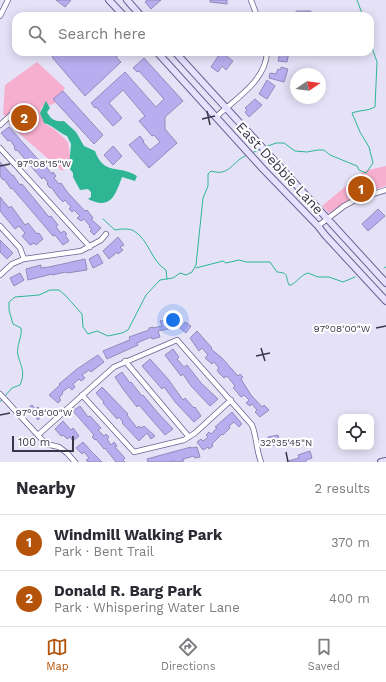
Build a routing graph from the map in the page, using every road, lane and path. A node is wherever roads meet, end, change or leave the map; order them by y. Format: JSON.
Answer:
{"nodes":[{"id":1,"x":8,"y":0,"type":"edge"},
{"id":2,"x":109,"y":0,"type":"edge"},
{"id":3,"x":127,"y":0,"type":"edge"},
{"id":4,"x":251,"y":0,"type":"edge"},
{"id":5,"x":120,"y":12,"type":"edge"},
{"id":6,"x":138,"y":12,"type":"edge"},
{"id":7,"x":256,"y":12,"type":"edge"},
{"id":8,"x":0,"y":16,"type":"edge"},
{"id":9,"x":160,"y":56,"type":"edge"},
{"id":10,"x":179,"y":56,"type":"edge"},
{"id":11,"x":266,"y":56,"type":"edge"},
{"id":12,"x":226,"y":107,"type":"junction"},
{"id":13,"x":11,"y":115,"type":"dead end"},
{"id":14,"x":216,"y":117,"type":"junction"},
{"id":15,"x":0,"y":125,"type":"edge"},
{"id":16,"x":0,"y":148,"type":"edge"},
{"id":17,"x":386,"y":190,"type":"edge"},
{"id":18,"x":327,"y":219,"type":"junction"},
{"id":19,"x":0,"y":226,"type":"edge"},
{"id":20,"x":318,"y":226,"type":"junction"},
{"id":21,"x":106,"y":234,"type":"dead end"},
{"id":22,"x":90,"y":247,"type":"junction"},
{"id":23,"x":24,"y":259,"type":"junction"},
{"id":24,"x":0,"y":275,"type":"edge"},
{"id":25,"x":386,"y":283,"type":"edge"},
{"id":26,"x":386,"y":301,"type":"edge"},
{"id":27,"x":125,"y":361,"type":"junction"},
{"id":28,"x":0,"y":394,"type":"edge"},
{"id":29,"x":82,"y":395,"type":"junction"},
{"id":30,"x":231,"y":400,"type":"junction"},
{"id":31,"x":38,"y":435,"type":"junction"},
{"id":32,"x":189,"y":437,"type":"junction"},
{"id":33,"x":386,"y":461,"type":"edge"},
{"id":34,"x":75,"y":462,"type":"edge"},
{"id":35,"x":261,"y":462,"type":"edge"},
{"id":36,"x":381,"y":462,"type":"edge"}],
"edges":[{"from":1,"to":8,"type":"street"},
{"from":2,"to":5,"type":"main road"},
{"from":3,"to":6,"type":"main road"},
{"from":4,"to":7,"type":"street"},
{"from":9,"to":14,"type":"main road","name":"East Debbie Lane"},
{"from":10,"to":12,"type":"main road","name":"East Debbie Lane"},
{"from":11,"to":12,"type":"street"},
{"from":12,"to":14,"type":"street"},
{"from":12,"to":18,"type":"main road","name":"East Debbie Lane"},
{"from":13,"to":15,"type":"street"},
{"from":14,"to":20,"type":"main road","name":"East Debbie Lane"},
{"from":16,"to":22,"type":"street"},
{"from":17,"to":18,"type":"street"},
{"from":18,"to":20,"type":"street"},
{"from":18,"to":25,"type":"main road","name":"East Debbie Lane"},
{"from":19,"to":23,"type":"street"},
{"from":20,"to":26,"type":"main road","name":"East Debbie Lane"},
{"from":21,"to":22,"type":"street"},
{"from":22,"to":23,"type":"street"},
{"from":23,"to":24,"type":"street"},
{"from":27,"to":29,"type":"street"},
{"from":27,"to":30,"type":"street"},
{"from":27,"to":32,"type":"street"},
{"from":28,"to":31,"type":"street"},
{"from":29,"to":31,"type":"street"},
{"from":29,"to":32,"type":"street"},
{"from":30,"to":32,"type":"street"},
{"from":30,"to":35,"type":"street"},
{"from":31,"to":34,"type":"street"},
{"from":33,"to":36,"type":"main road"}]}
